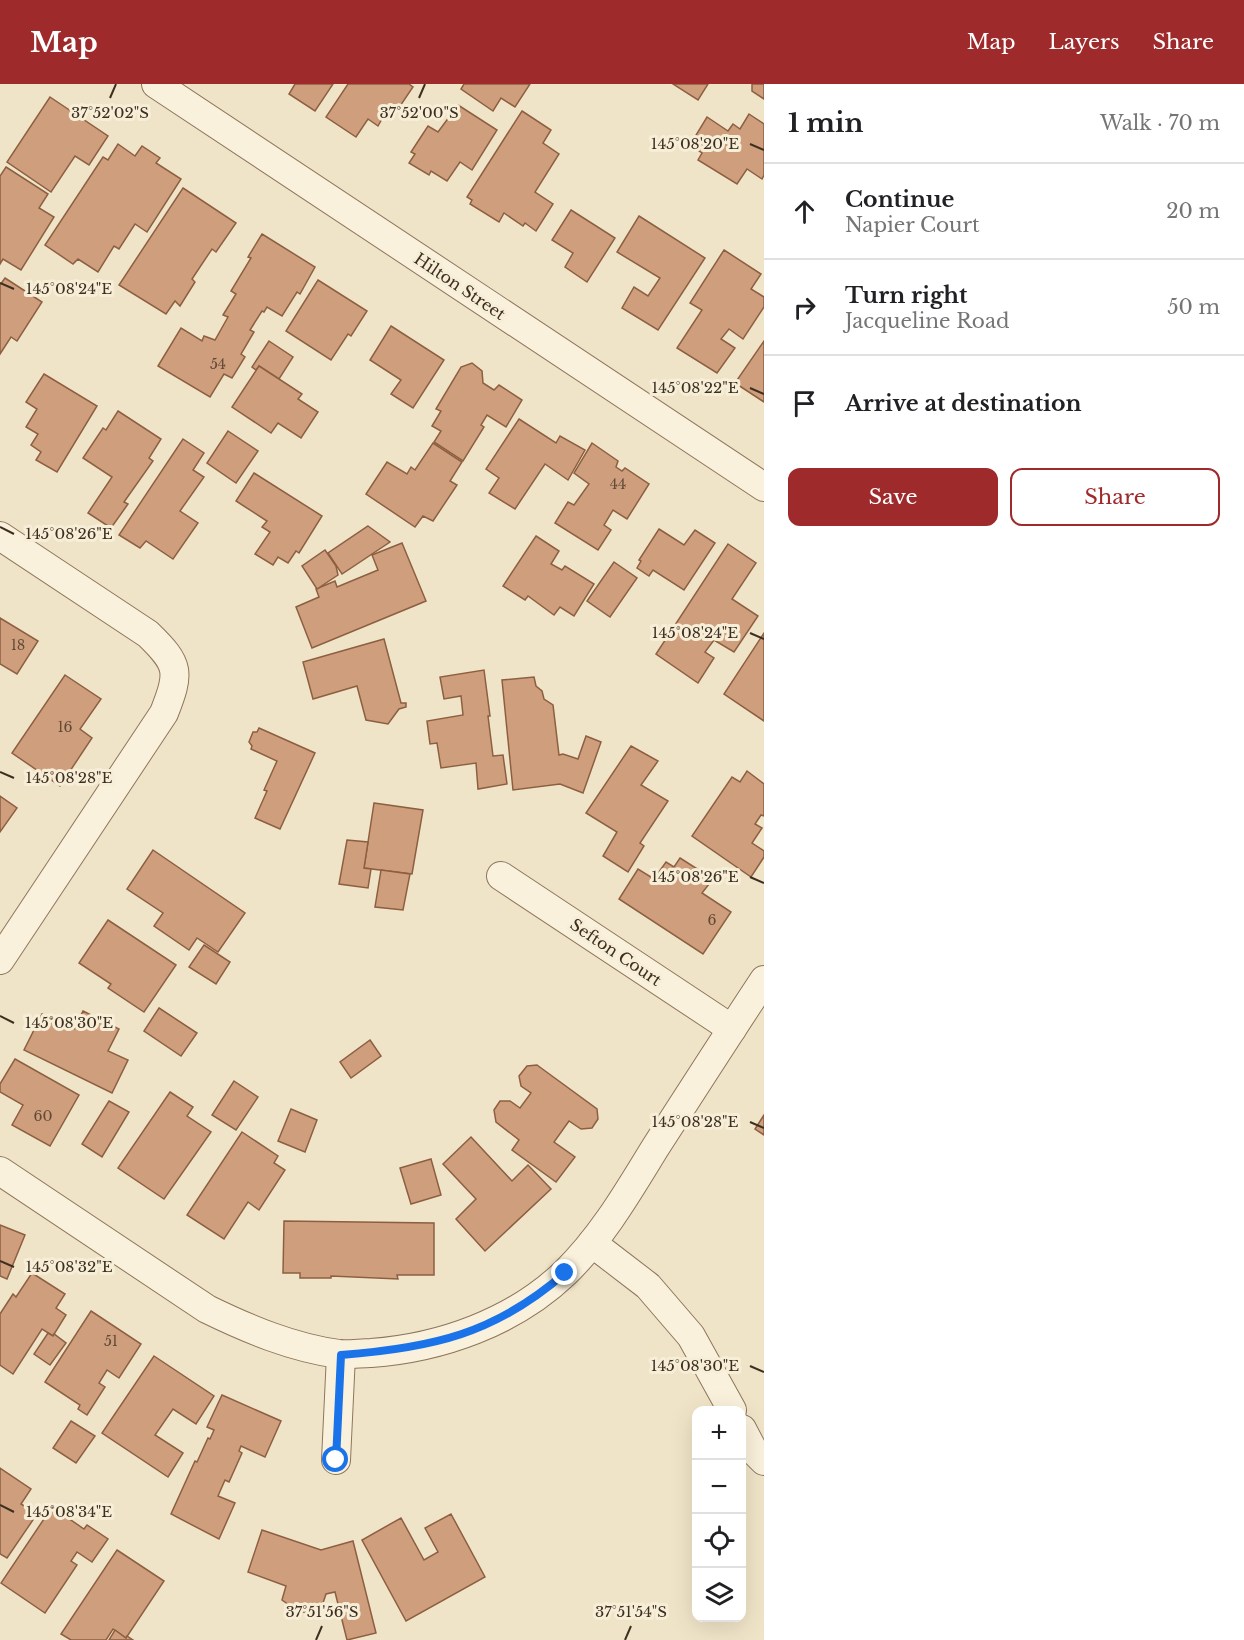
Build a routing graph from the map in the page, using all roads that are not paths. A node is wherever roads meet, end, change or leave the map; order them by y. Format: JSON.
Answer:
{"nodes":[{"id":1,"x":156,"y":84,"type":"edge"},
{"id":2,"x":764,"y":487,"type":"edge"},
{"id":3,"x":0,"y":536,"type":"edge"},
{"id":4,"x":501,"y":876,"type":"dead end"},
{"id":5,"x":0,"y":960,"type":"edge"},
{"id":6,"x":764,"y":980,"type":"edge"},
{"id":7,"x":732,"y":1029,"type":"junction"},
{"id":8,"x":0,"y":1171,"type":"edge"},
{"id":9,"x":592,"y":1243,"type":"junction"},
{"id":10,"x":341,"y":1355,"type":"junction"},
{"id":11,"x":730,"y":1406,"type":"edge"},
{"id":12,"x":746,"y":1438,"type":"edge"},
{"id":13,"x":336,"y":1460,"type":"dead end"},
{"id":14,"x":764,"y":1461,"type":"edge"}],
"edges":[{"from":1,"to":2,"type":"street","name":"Hilton Street"},
{"from":3,"to":5,"type":"street"},
{"from":4,"to":7,"type":"street","name":"Sefton Court"},
{"from":6,"to":7,"type":"street"},
{"from":7,"to":9,"type":"street"},
{"from":8,"to":10,"type":"street"},
{"from":9,"to":10,"type":"street"},
{"from":9,"to":11,"type":"street"},
{"from":10,"to":13,"type":"street"},
{"from":12,"to":14,"type":"street"}]}
